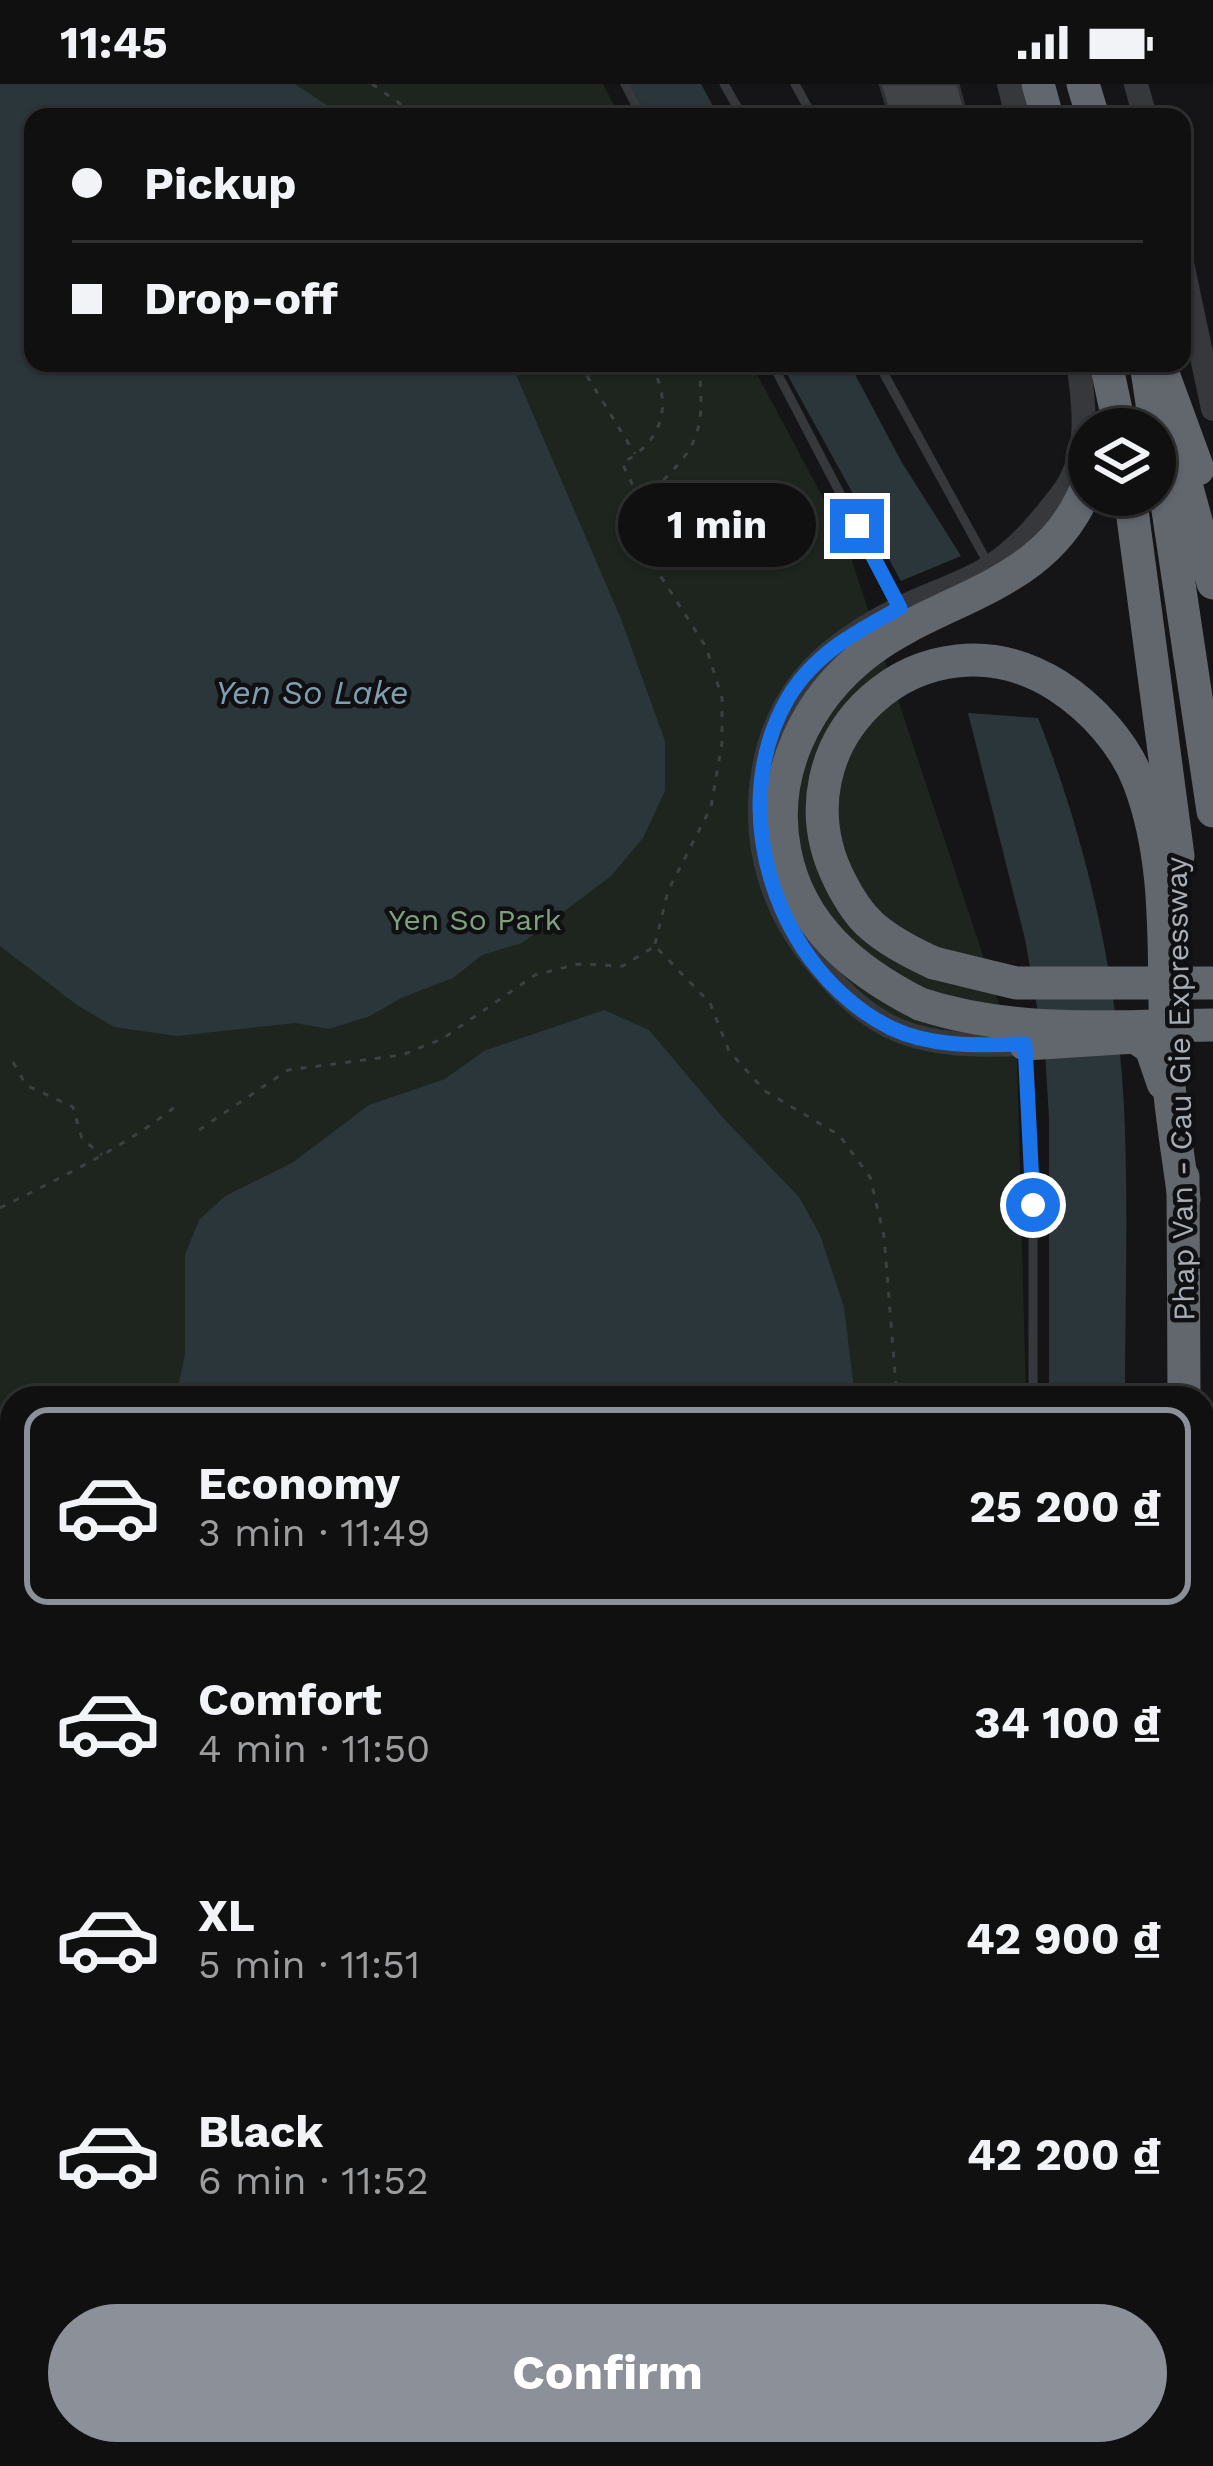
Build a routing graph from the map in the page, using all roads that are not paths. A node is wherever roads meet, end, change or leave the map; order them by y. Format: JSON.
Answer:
{"nodes":[{"id":1,"x":1191,"y":305,"type":"edge"},
{"id":2,"x":777,"y":372,"type":"edge"},
{"id":3,"x":883,"y":372,"type":"edge"},
{"id":4,"x":1079,"y":372,"type":"edge"},
{"id":5,"x":1103,"y":372,"type":"edge"},
{"id":6,"x":1105,"y":372,"type":"edge"},
{"id":7,"x":1154,"y":372,"type":"edge"},
{"id":8,"x":1155,"y":372,"type":"edge"},
{"id":9,"x":1157,"y":372,"type":"edge"},
{"id":10,"x":1102,"y":408,"type":"edge"},
{"id":11,"x":1115,"y":408,"type":"edge"},
{"id":12,"x":1213,"y":409,"type":"edge"},
{"id":13,"x":1213,"y":510,"type":"edge"},
{"id":14,"x":1071,"y":516,"type":"edge"},
{"id":15,"x":1133,"y":516,"type":"edge"},
{"id":16,"x":990,"y":567,"type":"junction"},
{"id":17,"x":1213,"y":583,"type":"edge"},
{"id":18,"x":900,"y":608,"type":"junction"},
{"id":19,"x":1213,"y":811,"type":"edge"},
{"id":20,"x":1213,"y":983,"type":"edge"},
{"id":21,"x":1213,"y":1025,"type":"edge"},
{"id":22,"x":1032,"y":1043,"type":"junction"},
{"id":23,"x":1172,"y":1109,"type":"junction"},
{"id":24,"x":1184,"y":1199,"type":"junction"},
{"id":25,"x":1034,"y":1386,"type":"edge"},
{"id":26,"x":1184,"y":1386,"type":"edge"}],
"edges":[{"from":1,"to":12,"type":"street"},
{"from":2,"to":18,"type":"lane"},
{"from":3,"to":16,"type":"lane"},
{"from":4,"to":16,"type":"street"},
{"from":5,"to":10,"type":"highway"},
{"from":6,"to":11,"type":"highway"},
{"from":7,"to":19,"type":"highway"},
{"from":8,"to":17,"type":"highway"},
{"from":9,"to":13,"type":"highway"},
{"from":14,"to":21,"type":"highway","bridge":true},
{"from":15,"to":24,"type":"highway","name":"Phap Van - Cau Gie Expressway"},
{"from":16,"to":18,"type":"street"},
{"from":18,"to":22,"type":"street"},
{"from":20,"to":23,"type":"highway","bridge":true},
{"from":22,"to":23,"type":"highway"},
{"from":22,"to":25,"type":"lane"},
{"from":23,"to":24,"type":"highway"},
{"from":24,"to":26,"type":"highway","name":"Phap Van - Cau Gie Expressway"}]}
